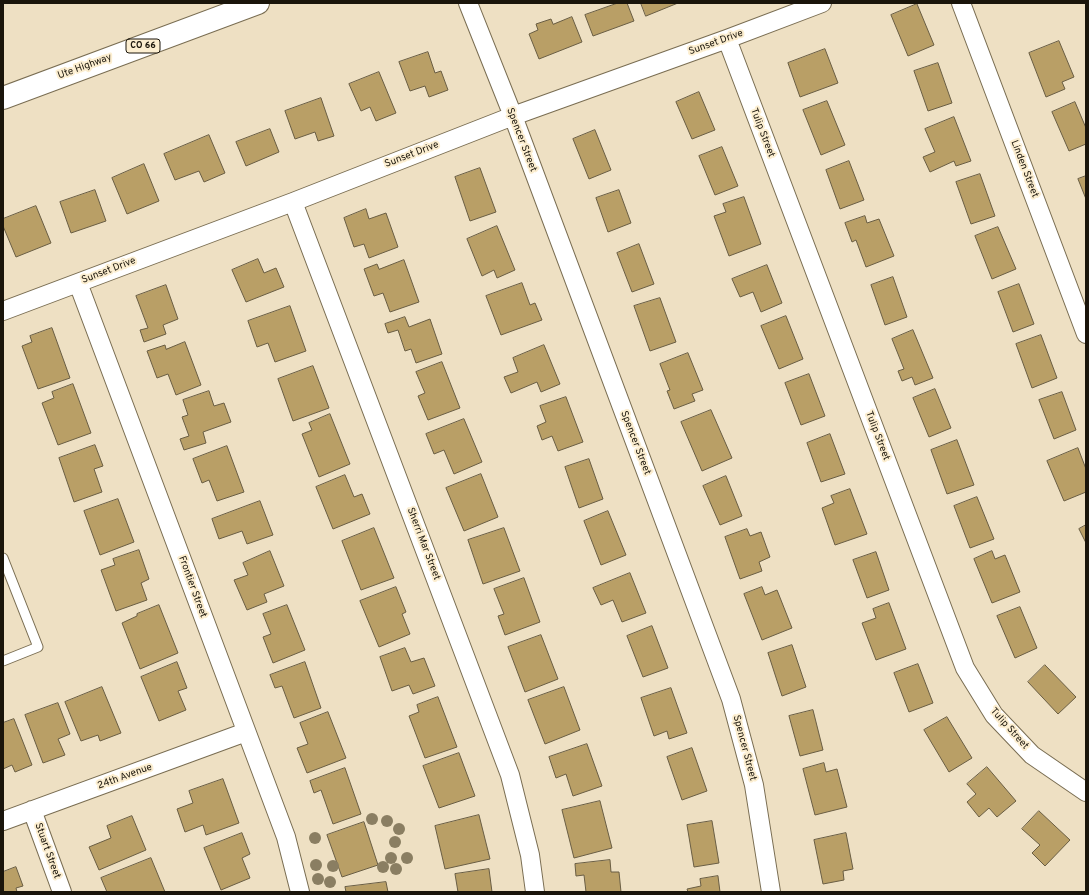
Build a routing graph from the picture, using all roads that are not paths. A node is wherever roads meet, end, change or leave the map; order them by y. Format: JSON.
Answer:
{"nodes":[{"id":1,"x":258,"y":3,"type":"edge"},
{"id":2,"x":468,"y":3,"type":"edge"},
{"id":3,"x":822,"y":3,"type":"edge"},
{"id":4,"x":961,"y":3,"type":"edge"},
{"id":5,"x":228,"y":8,"type":"edge"},
{"id":6,"x":727,"y":39,"type":"junction"},
{"id":7,"x":3,"y":98,"type":"edge"},
{"id":8,"x":512,"y":116,"type":"junction"},
{"id":9,"x":294,"y":202,"type":"junction"},
{"id":10,"x":78,"y":283,"type":"junction"},
{"id":11,"x":3,"y":311,"type":"edge"},
{"id":12,"x":1086,"y":334,"type":"edge"},
{"id":13,"x":3,"y":558,"type":"edge"},
{"id":14,"x":3,"y":660,"type":"edge"},
{"id":15,"x":246,"y":732,"type":"junction"},
{"id":16,"x":1086,"y":792,"type":"edge"},
{"id":17,"x":32,"y":810,"type":"junction"},
{"id":18,"x":3,"y":821,"type":"edge"},
{"id":19,"x":62,"y":892,"type":"edge"},
{"id":20,"x":300,"y":892,"type":"edge"},
{"id":21,"x":535,"y":892,"type":"edge"},
{"id":22,"x":771,"y":892,"type":"edge"}],
"edges":[{"from":1,"to":5,"type":"main road","name":"Ute Highway","number":"CO 66"},
{"from":2,"to":8,"type":"street","name":"Spencer Street"},
{"from":3,"to":6,"type":"street","name":"Sunset Drive"},
{"from":4,"to":12,"type":"street","name":"Linden Street"},
{"from":5,"to":7,"type":"main road","name":"Ute Highway","number":"CO 66"},
{"from":6,"to":8,"type":"street","name":"Sunset Drive"},
{"from":6,"to":16,"type":"street","name":"Tulip Street"},
{"from":8,"to":9,"type":"street","name":"Sunset Drive"},
{"from":8,"to":22,"type":"street","name":"Spencer Street"},
{"from":9,"to":10,"type":"street","name":"Sunset Drive"},
{"from":9,"to":21,"type":"street","name":"Sherri Mar Street"},
{"from":10,"to":11,"type":"street","name":"Sunset Drive"},
{"from":10,"to":15,"type":"street","name":"Frontier Street"},
{"from":13,"to":14,"type":"lane"},
{"from":15,"to":17,"type":"street","name":"24th Avenue"},
{"from":15,"to":20,"type":"street","name":"Frontier Street"},
{"from":17,"to":18,"type":"street","name":"24th Avenue"},
{"from":17,"to":19,"type":"street","name":"Stuart Street"}]}
